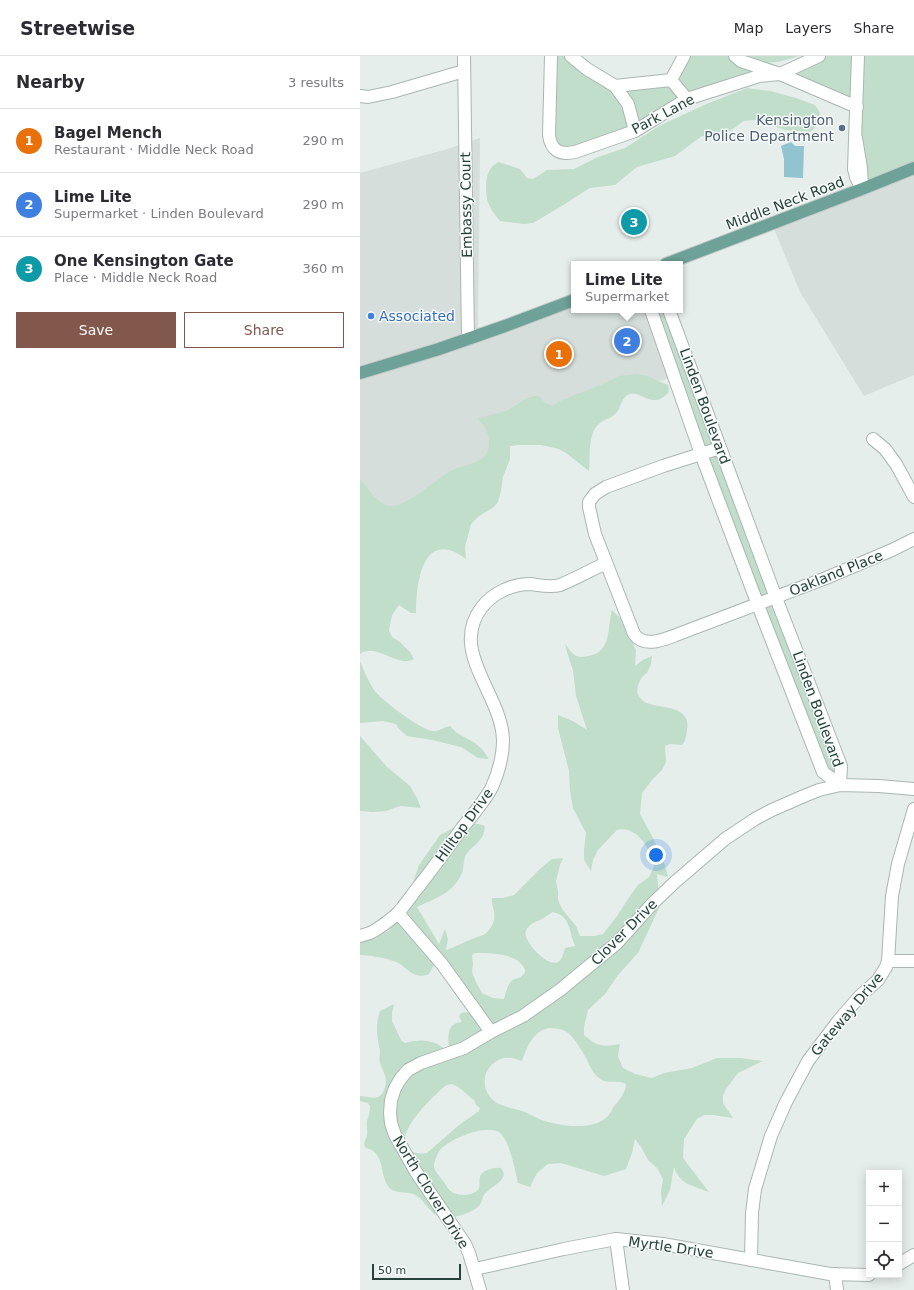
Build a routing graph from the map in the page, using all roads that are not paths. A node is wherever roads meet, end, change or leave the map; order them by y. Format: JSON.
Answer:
{"nodes":[{"id":1,"x":464,"y":56,"type":"edge"},
{"id":2,"x":551,"y":56,"type":"edge"},
{"id":3,"x":571,"y":56,"type":"edge"},
{"id":4,"x":684,"y":56,"type":"edge"},
{"id":5,"x":735,"y":56,"type":"edge"},
{"id":6,"x":819,"y":56,"type":"edge"},
{"id":7,"x":860,"y":58,"type":"edge"},
{"id":8,"x":464,"y":71,"type":"junction"},
{"id":9,"x":780,"y":74,"type":"junction"},
{"id":10,"x":671,"y":80,"type":"junction"},
{"id":11,"x":615,"y":86,"type":"junction"},
{"id":12,"x":360,"y":96,"type":"edge"},
{"id":13,"x":687,"y":99,"type":"junction"},
{"id":14,"x":857,"y":107,"type":"junction"},
{"id":15,"x":635,"y":131,"type":"junction"},
{"id":16,"x":914,"y":168,"type":"edge"},
{"id":17,"x":862,"y":189,"type":"junction"},
{"id":18,"x":674,"y":261,"type":"edge"},
{"id":19,"x":571,"y":301,"type":"edge"},
{"id":20,"x":652,"y":313,"type":"edge"},
{"id":21,"x":670,"y":313,"type":"edge"},
{"id":22,"x":468,"y":339,"type":"junction"},
{"id":23,"x":360,"y":373,"type":"edge"},
{"id":24,"x":872,"y":439,"type":"dead end"},
{"id":25,"x":720,"y":448,"type":"junction"},
{"id":26,"x":701,"y":454,"type":"junction"},
{"id":27,"x":914,"y":497,"type":"edge"},
{"id":28,"x":914,"y":539,"type":"edge"},
{"id":29,"x":606,"y":563,"type":"junction"},
{"id":30,"x":776,"y":598,"type":"junction"},
{"id":31,"x":758,"y":605,"type":"junction"},
{"id":32,"x":822,"y":718,"type":"junction"},
{"id":33,"x":804,"y":725,"type":"junction"},
{"id":34,"x":840,"y":785,"type":"junction"},
{"id":35,"x":914,"y":789,"type":"edge"},
{"id":36,"x":914,"y":809,"type":"edge"},
{"id":37,"x":398,"y":913,"type":"junction"},
{"id":38,"x":360,"y":936,"type":"edge"},
{"id":39,"x":888,"y":960,"type":"junction"},
{"id":40,"x":914,"y":961,"type":"edge"},
{"id":41,"x":491,"y":1032,"type":"junction"},
{"id":42,"x":616,"y":1239,"type":"junction"},
{"id":43,"x":914,"y":1255,"type":"edge"},
{"id":44,"x":751,"y":1260,"type":"junction"},
{"id":45,"x":902,"y":1262,"type":"edge"},
{"id":46,"x":474,"y":1269,"type":"junction"},
{"id":47,"x":835,"y":1274,"type":"junction"},
{"id":48,"x":866,"y":1275,"type":"edge"},
{"id":49,"x":480,"y":1290,"type":"edge"},
{"id":50,"x":623,"y":1290,"type":"edge"},
{"id":51,"x":837,"y":1290,"type":"edge"}],
"edges":[{"from":1,"to":8,"type":"street","name":"Embassy Court"},
{"from":2,"to":15,"type":"street","name":"Park Lane"},
{"from":3,"to":11,"type":"street"},
{"from":4,"to":10,"type":"street"},
{"from":5,"to":9,"type":"street","name":"Park Lane"},
{"from":6,"to":9,"type":"street","name":"Park Lane"},
{"from":7,"to":14,"type":"street"},
{"from":8,"to":12,"type":"street"},
{"from":8,"to":22,"type":"street","name":"Embassy Court"},
{"from":9,"to":13,"type":"street","name":"Park Lane"},
{"from":9,"to":14,"type":"street","name":"Park Lane"},
{"from":10,"to":11,"type":"street"},
{"from":10,"to":13,"type":"street"},
{"from":11,"to":15,"type":"street"},
{"from":13,"to":15,"type":"street","name":"Park Lane"},
{"from":14,"to":17,"type":"street"},
{"from":16,"to":17,"type":"main road","name":"Middle Neck Road"},
{"from":17,"to":18,"type":"main road","name":"Middle Neck Road"},
{"from":19,"to":22,"type":"main road"},
{"from":20,"to":26,"type":"street","name":"Linden Boulevard"},
{"from":21,"to":25,"type":"street","name":"Linden Boulevard"},
{"from":22,"to":23,"type":"main road"},
{"from":24,"to":27,"type":"street"},
{"from":25,"to":26,"type":"street","name":"Oakland Place"},
{"from":25,"to":30,"type":"street","name":"Linden Boulevard"},
{"from":26,"to":29,"type":"street","name":"Oakland Place"},
{"from":26,"to":31,"type":"street","name":"Linden Boulevard"},
{"from":28,"to":30,"type":"street","name":"Oakland Place"},
{"from":29,"to":31,"type":"street","name":"Oakland Place"},
{"from":29,"to":37,"type":"street","name":"Hilltop Drive"},
{"from":30,"to":31,"type":"street","name":"Oakland Place"},
{"from":30,"to":32,"type":"street","name":"Linden Boulevard"},
{"from":31,"to":33,"type":"street","name":"Linden Boulevard"},
{"from":32,"to":33,"type":"street"},
{"from":32,"to":34,"type":"street","name":"Linden Boulevard"},
{"from":33,"to":34,"type":"street","name":"Linden Boulevard"},
{"from":34,"to":35,"type":"street","name":"Clover Drive"},
{"from":34,"to":41,"type":"street","name":"Clover Drive"},
{"from":36,"to":39,"type":"street","name":"Gateway Drive"},
{"from":37,"to":38,"type":"street"},
{"from":37,"to":41,"type":"street"},
{"from":39,"to":40,"type":"street"},
{"from":39,"to":44,"type":"street","name":"Gateway Drive"},
{"from":41,"to":46,"type":"street","name":"North Clover Drive"},
{"from":42,"to":44,"type":"street","name":"Myrtle Drive"},
{"from":42,"to":46,"type":"street","name":"Myrtle Drive"},
{"from":42,"to":50,"type":"street"},
{"from":43,"to":45,"type":"street"},
{"from":44,"to":47,"type":"street","name":"Myrtle Drive"},
{"from":46,"to":49,"type":"street","name":"North Clover Drive"},
{"from":47,"to":48,"type":"street","name":"Myrtle Drive"},
{"from":47,"to":51,"type":"street"}]}
